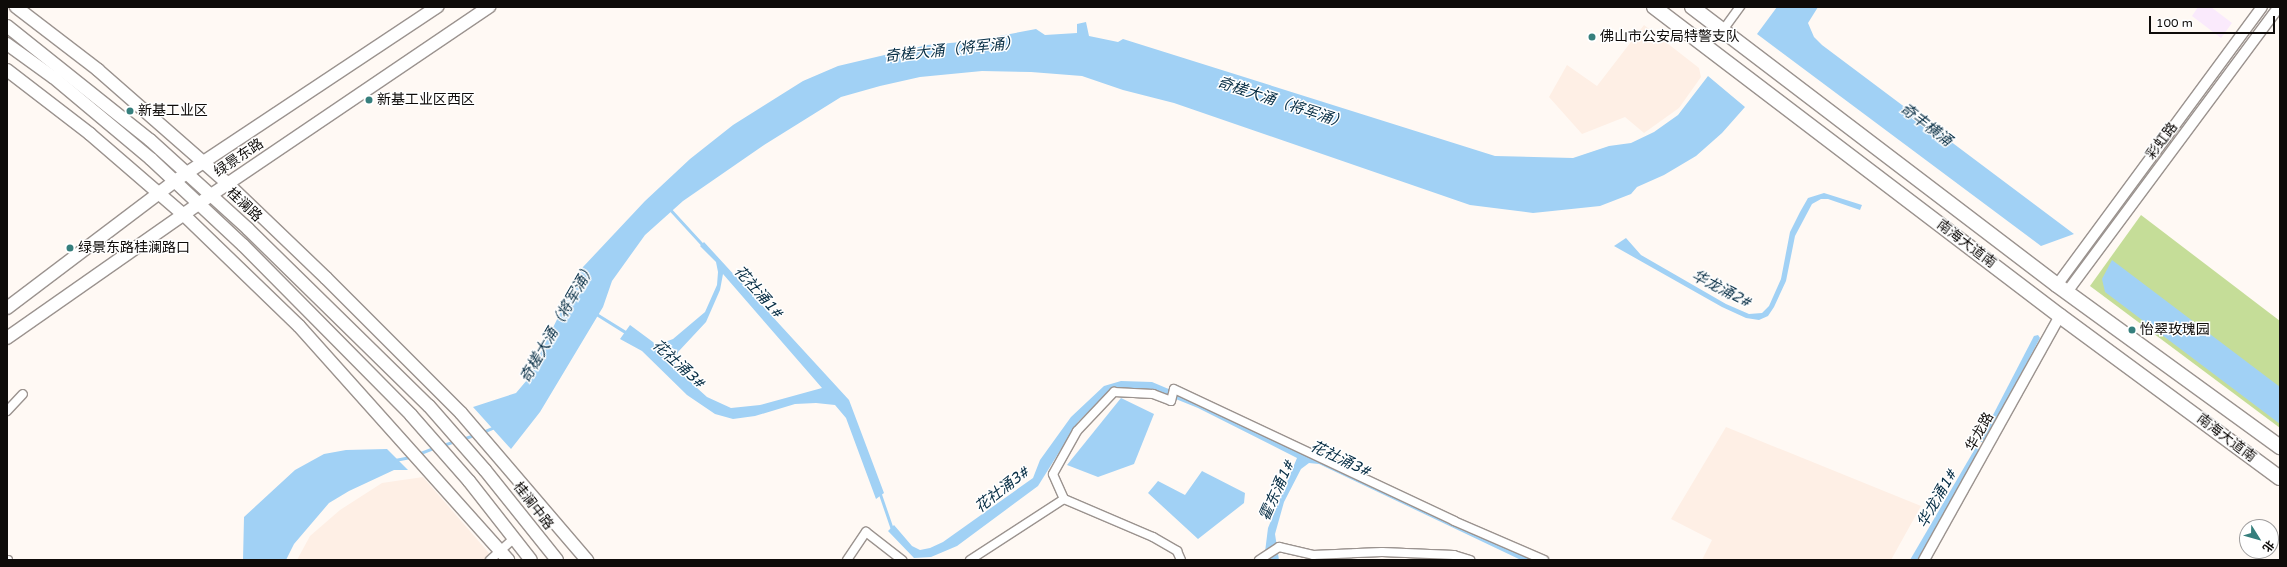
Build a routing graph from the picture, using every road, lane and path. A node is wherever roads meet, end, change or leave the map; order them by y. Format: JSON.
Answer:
{"nodes":[{"id":1,"x":16,"y":7,"type":"edge"},
{"id":2,"x":437,"y":7,"type":"edge"},
{"id":3,"x":489,"y":7,"type":"edge"},
{"id":4,"x":1654,"y":7,"type":"edge"},
{"id":5,"x":1692,"y":7,"type":"edge"},
{"id":6,"x":1740,"y":7,"type":"edge"},
{"id":7,"x":2262,"y":7,"type":"edge"},
{"id":8,"x":2279,"y":7,"type":"edge"},
{"id":9,"x":7,"y":26,"type":"edge"},
{"id":10,"x":1722,"y":30,"type":"junction"},
{"id":11,"x":7,"y":44,"type":"edge"},
{"id":12,"x":91,"y":64,"type":"junction"},
{"id":13,"x":7,"y":70,"type":"edge"},
{"id":14,"x":78,"y":80,"type":"junction"},
{"id":15,"x":204,"y":163,"type":"junction"},
{"id":16,"x":187,"y":173,"type":"junction"},
{"id":17,"x":175,"y":181,"type":"junction"},
{"id":18,"x":228,"y":184,"type":"junction"},
{"id":19,"x":158,"y":194,"type":"junction"},
{"id":20,"x":211,"y":195,"type":"junction"},
{"id":21,"x":200,"y":203,"type":"junction"},
{"id":22,"x":184,"y":215,"type":"junction"},
{"id":23,"x":2062,"y":289,"type":"junction"},
{"id":24,"x":7,"y":308,"type":"edge"},
{"id":25,"x":2060,"y":316,"type":"junction"},
{"id":26,"x":7,"y":338,"type":"edge"},
{"id":27,"x":24,"y":394,"type":"dead end"},
{"id":28,"x":7,"y":411,"type":"edge"},
{"id":29,"x":2280,"y":447,"type":"edge"},
{"id":30,"x":485,"y":470,"type":"joint"},
{"id":31,"x":2280,"y":478,"type":"edge"},
{"id":32,"x":1064,"y":499,"type":"junction"},
{"id":33,"x":512,"y":539,"type":"junction"},
{"id":34,"x":504,"y":555,"type":"edge"},
{"id":35,"x":1312,"y":557,"type":"edge"},
{"id":36,"x":1260,"y":559,"type":"edge"},
{"id":37,"x":490,"y":560,"type":"edge"},
{"id":38,"x":531,"y":560,"type":"edge"},
{"id":39,"x":557,"y":560,"type":"edge"},
{"id":40,"x":587,"y":560,"type":"edge"},
{"id":41,"x":847,"y":560,"type":"edge"},
{"id":42,"x":902,"y":560,"type":"edge"},
{"id":43,"x":970,"y":560,"type":"edge"},
{"id":44,"x":1181,"y":560,"type":"edge"},
{"id":45,"x":1470,"y":560,"type":"edge"},
{"id":46,"x":1544,"y":560,"type":"edge"},
{"id":47,"x":1924,"y":560,"type":"edge"}],
"edges":[{"from":1,"to":12,"type":"main road"},
{"from":2,"to":15,"type":"main road","name":"绿景东路"},
{"from":3,"to":18,"type":"main road","name":"绿景东路"},
{"from":4,"to":25,"type":"highway","name":"南海大道南"},
{"from":5,"to":10,"type":"highway","name":"南海大道南"},
{"from":6,"to":10,"type":"street"},
{"from":7,"to":23,"type":"street","name":"彩虹路"},
{"from":8,"to":23,"type":"street","name":"彩虹路"},
{"from":9,"to":14,"type":"main road","name":"桂澜路"},
{"from":10,"to":23,"type":"highway","name":"南海大道南"},
{"from":11,"to":17,"type":"main road","name":"桂澜路"},
{"from":12,"to":14,"type":"main road"},
{"from":12,"to":15,"type":"main road"},
{"from":13,"to":19,"type":"main road"},
{"from":14,"to":16,"type":"main road","name":"桂澜路"},
{"from":15,"to":16,"type":"main road","name":"绿景东路"},
{"from":15,"to":18,"type":"main road"},
{"from":16,"to":17,"type":"main road","name":"绿景东路"},
{"from":16,"to":20,"type":"main road","name":"桂澜路"},
{"from":17,"to":19,"type":"main road","name":"绿景东路"},
{"from":17,"to":21,"type":"main road","name":"桂澜路"},
{"from":18,"to":20,"type":"main road","name":"绿景东路"},
{"from":18,"to":40,"type":"main road"},
{"from":19,"to":22,"type":"main road"},
{"from":19,"to":24,"type":"main road","name":"绿景东路"},
{"from":20,"to":21,"type":"main road","name":"绿景东路"},
{"from":20,"to":30,"type":"main road","name":"桂澜路"},
{"from":21,"to":22,"type":"main road","name":"绿景东路"},
{"from":21,"to":33,"type":"main road","name":"桂澜路"},
{"from":22,"to":26,"type":"main road","name":"绿景东路"},
{"from":22,"to":34,"type":"main road"},
{"from":23,"to":29,"type":"highway","name":"南海大道南"},
{"from":25,"to":31,"type":"highway","name":"南海大道南"},
{"from":25,"to":47,"type":"street","name":"华龙路"},
{"from":27,"to":28,"type":"street"},
{"from":30,"to":39,"type":"main road","name":"桂澜中路"},
{"from":32,"to":43,"type":"street"},
{"from":32,"to":44,"type":"street"},
{"from":32,"to":46,"type":"street"},
{"from":33,"to":34,"type":"street"},
{"from":33,"to":38,"type":"main road"},
{"from":34,"to":37,"type":"street"},
{"from":35,"to":36,"type":"street"},
{"from":35,"to":45,"type":"street"},
{"from":41,"to":42,"type":"street"}]}
